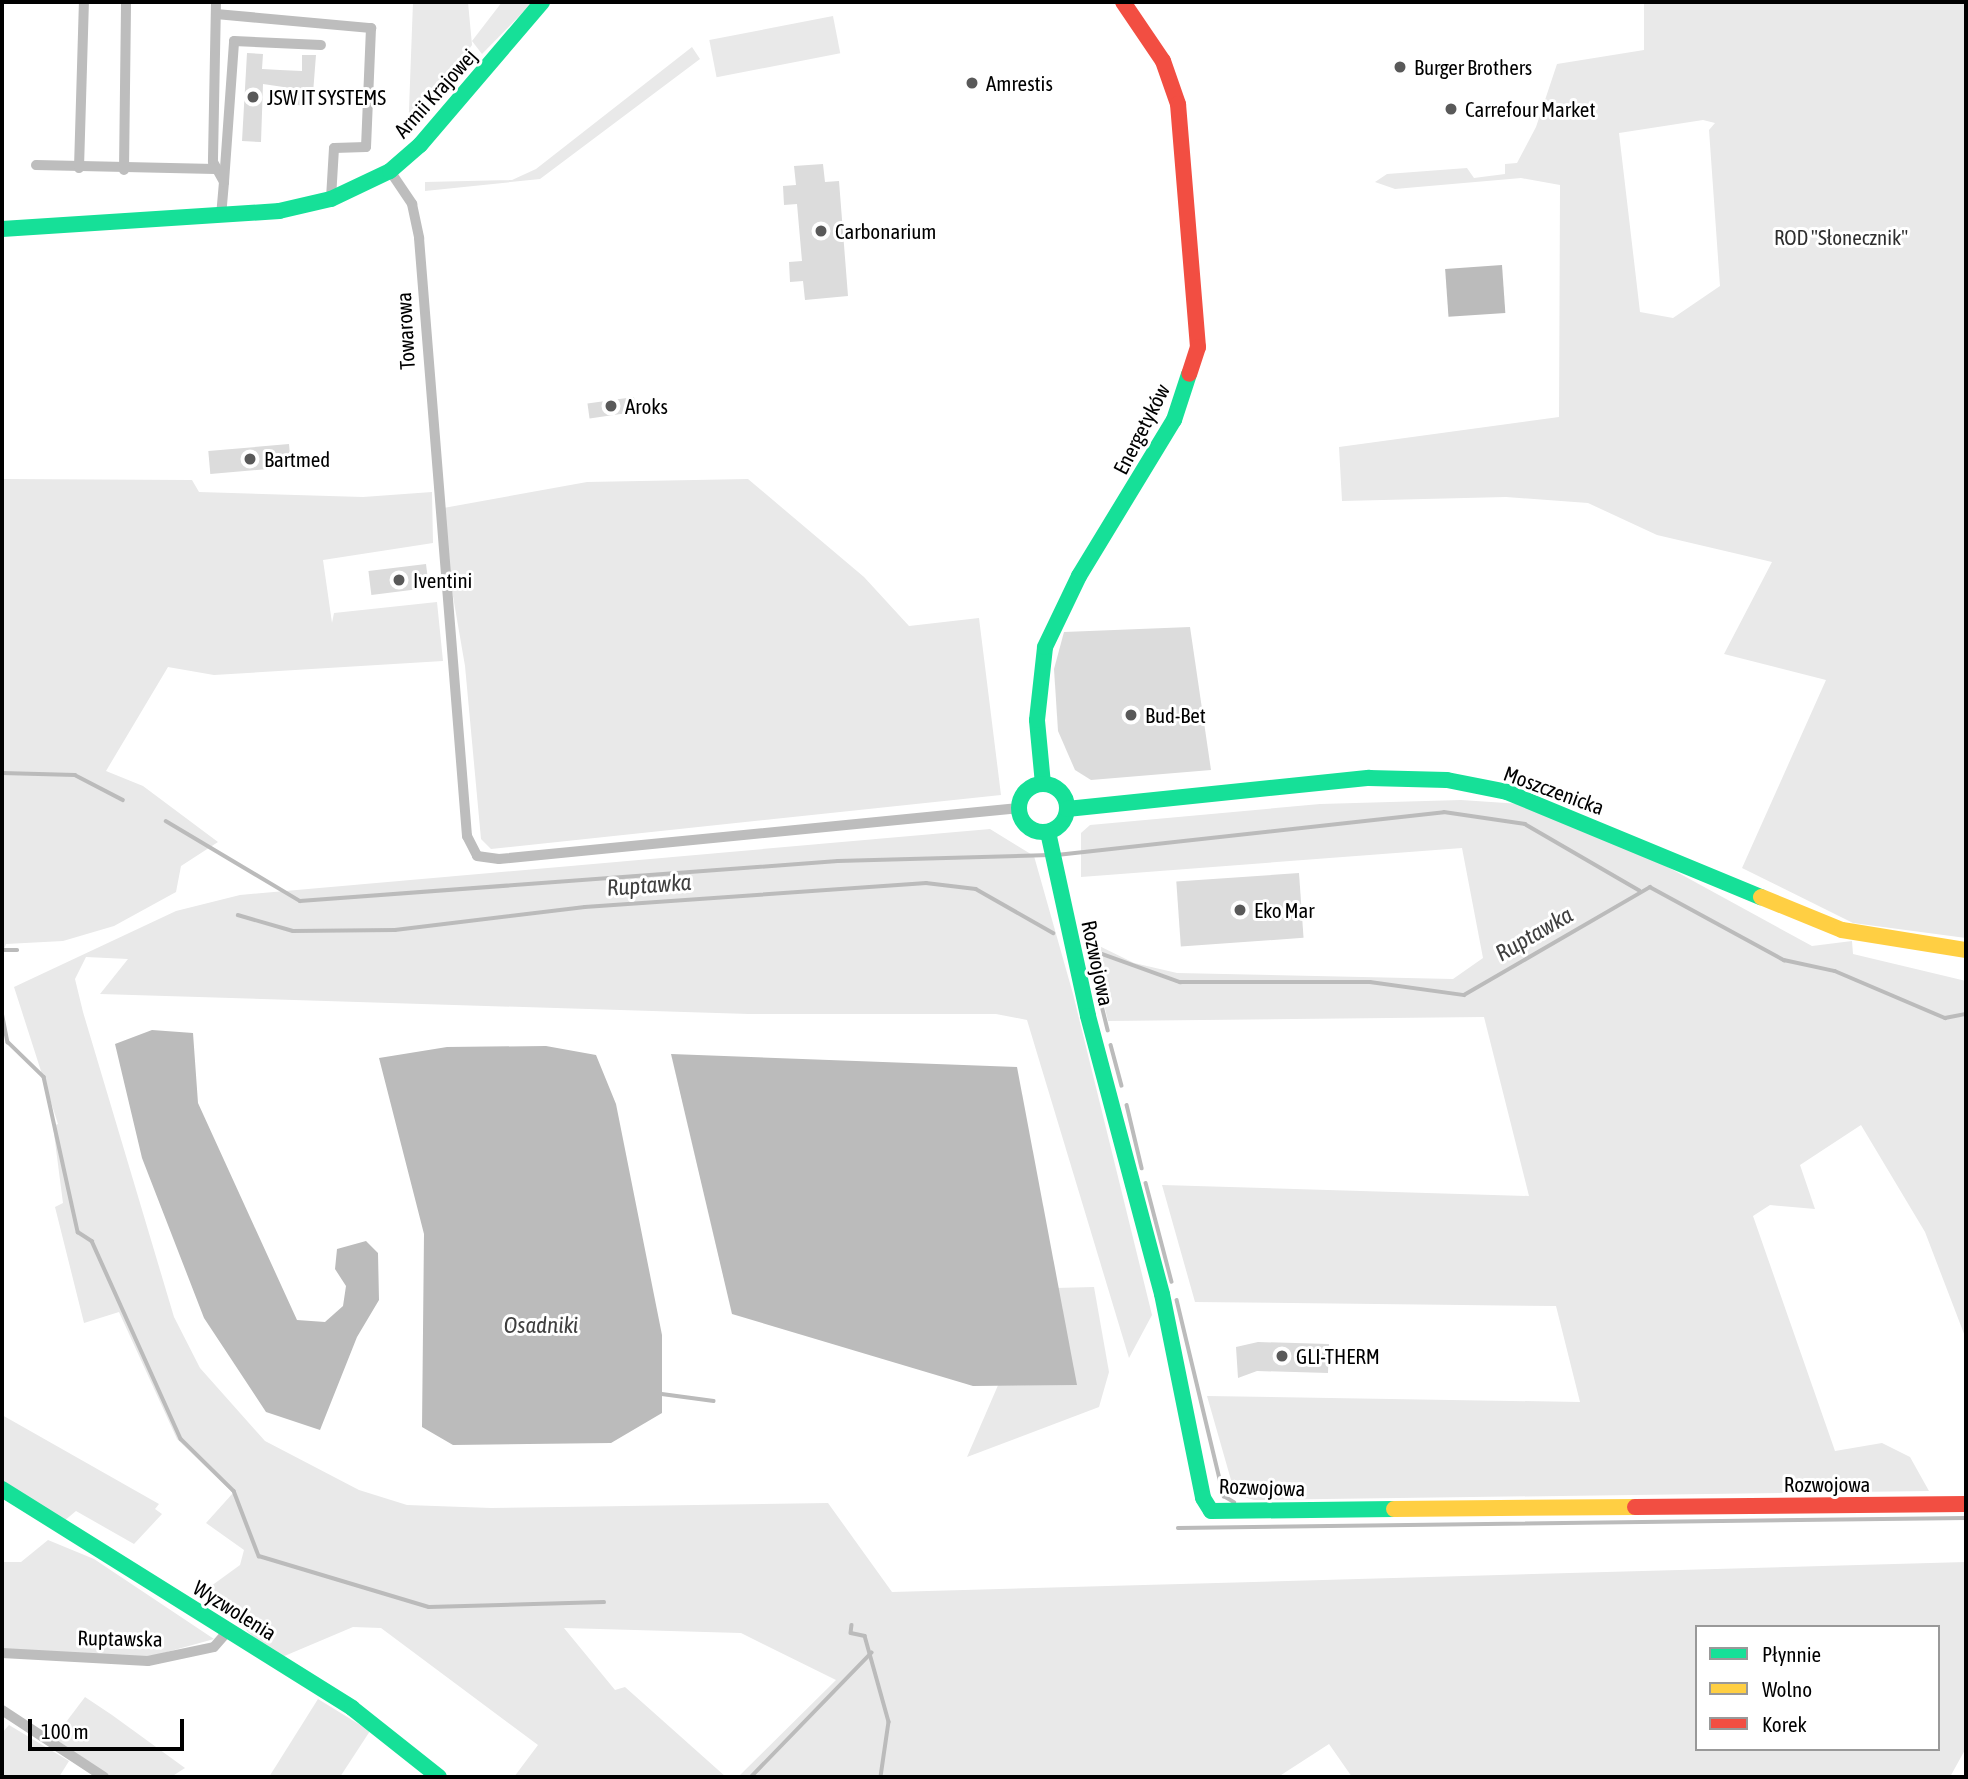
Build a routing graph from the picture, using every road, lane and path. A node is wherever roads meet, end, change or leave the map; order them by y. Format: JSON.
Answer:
{"nodes":[{"id":1,"x":84,"y":2,"type":"edge"},
{"id":2,"x":126,"y":2,"type":"edge"},
{"id":3,"x":216,"y":2,"type":"edge"},
{"id":4,"x":542,"y":2,"type":"edge"},
{"id":5,"x":1123,"y":2,"type":"edge"},
{"id":6,"x":216,"y":14,"type":"junction"},
{"id":7,"x":321,"y":45,"type":"dead end"},
{"id":8,"x":36,"y":165,"type":"dead end"},
{"id":9,"x":79,"y":168,"type":"junction"},
{"id":10,"x":215,"y":169,"type":"junction"},
{"id":11,"x":124,"y":170,"type":"junction"},
{"id":12,"x":390,"y":171,"type":"junction"},
{"id":13,"x":224,"y":182,"type":"junction"},
{"id":14,"x":331,"y":199,"type":"junction"},
{"id":15,"x":221,"y":216,"type":"junction"},
{"id":16,"x":2,"y":229,"type":"edge"},
{"id":17,"x":1043,"y":784,"type":"junction"},
{"id":18,"x":1019,"y":808,"type":"junction"},
{"id":19,"x":1067,"y":808,"type":"junction"},
{"id":20,"x":1050,"y":839,"type":"junction"},
{"id":21,"x":1966,"y":950,"type":"edge"},
{"id":22,"x":2,"y":1489,"type":"edge"},
{"id":23,"x":1966,"y":1504,"type":"edge"},
{"id":24,"x":228,"y":1631,"type":"junction"},
{"id":25,"x":2,"y":1653,"type":"edge"},
{"id":26,"x":2,"y":1710,"type":"edge"},
{"id":27,"x":104,"y":1777,"type":"edge"},
{"id":28,"x":439,"y":1777,"type":"edge"}],
"edges":[{"from":1,"to":9,"type":"street"},
{"from":2,"to":11,"type":"street"},
{"from":3,"to":6,"type":"street"},
{"from":4,"to":12,"type":"street","name":"Armii Krajowej"},
{"from":5,"to":17,"type":"street","name":"Energetyków"},
{"from":6,"to":10,"type":"street"},
{"from":6,"to":14,"type":"street"},
{"from":7,"to":13,"type":"street"},
{"from":8,"to":9,"type":"street"},
{"from":9,"to":11,"type":"street"},
{"from":10,"to":11,"type":"street"},
{"from":10,"to":13,"type":"street"},
{"from":12,"to":14,"type":"street","name":"Armii Krajowej"},
{"from":12,"to":18,"type":"street","name":"Towarowa"},
{"from":13,"to":15,"type":"street"},
{"from":14,"to":15,"type":"street","name":"Armii Krajowej"},
{"from":15,"to":16,"type":"street","name":"Armii Krajowej"},
{"from":17,"to":18,"type":"street"},
{"from":17,"to":19,"type":"street"},
{"from":18,"to":20,"type":"street"},
{"from":19,"to":20,"type":"street"},
{"from":19,"to":21,"type":"street","name":"Moszczenicka"},
{"from":20,"to":23,"type":"street","name":"Rozwojowa"},
{"from":22,"to":24,"type":"street","name":"Wyzwolenia"},
{"from":24,"to":25,"type":"street","name":"Ruptawska"},
{"from":24,"to":28,"type":"street","name":"Wyzwolenia"},
{"from":26,"to":27,"type":"street"}]}
